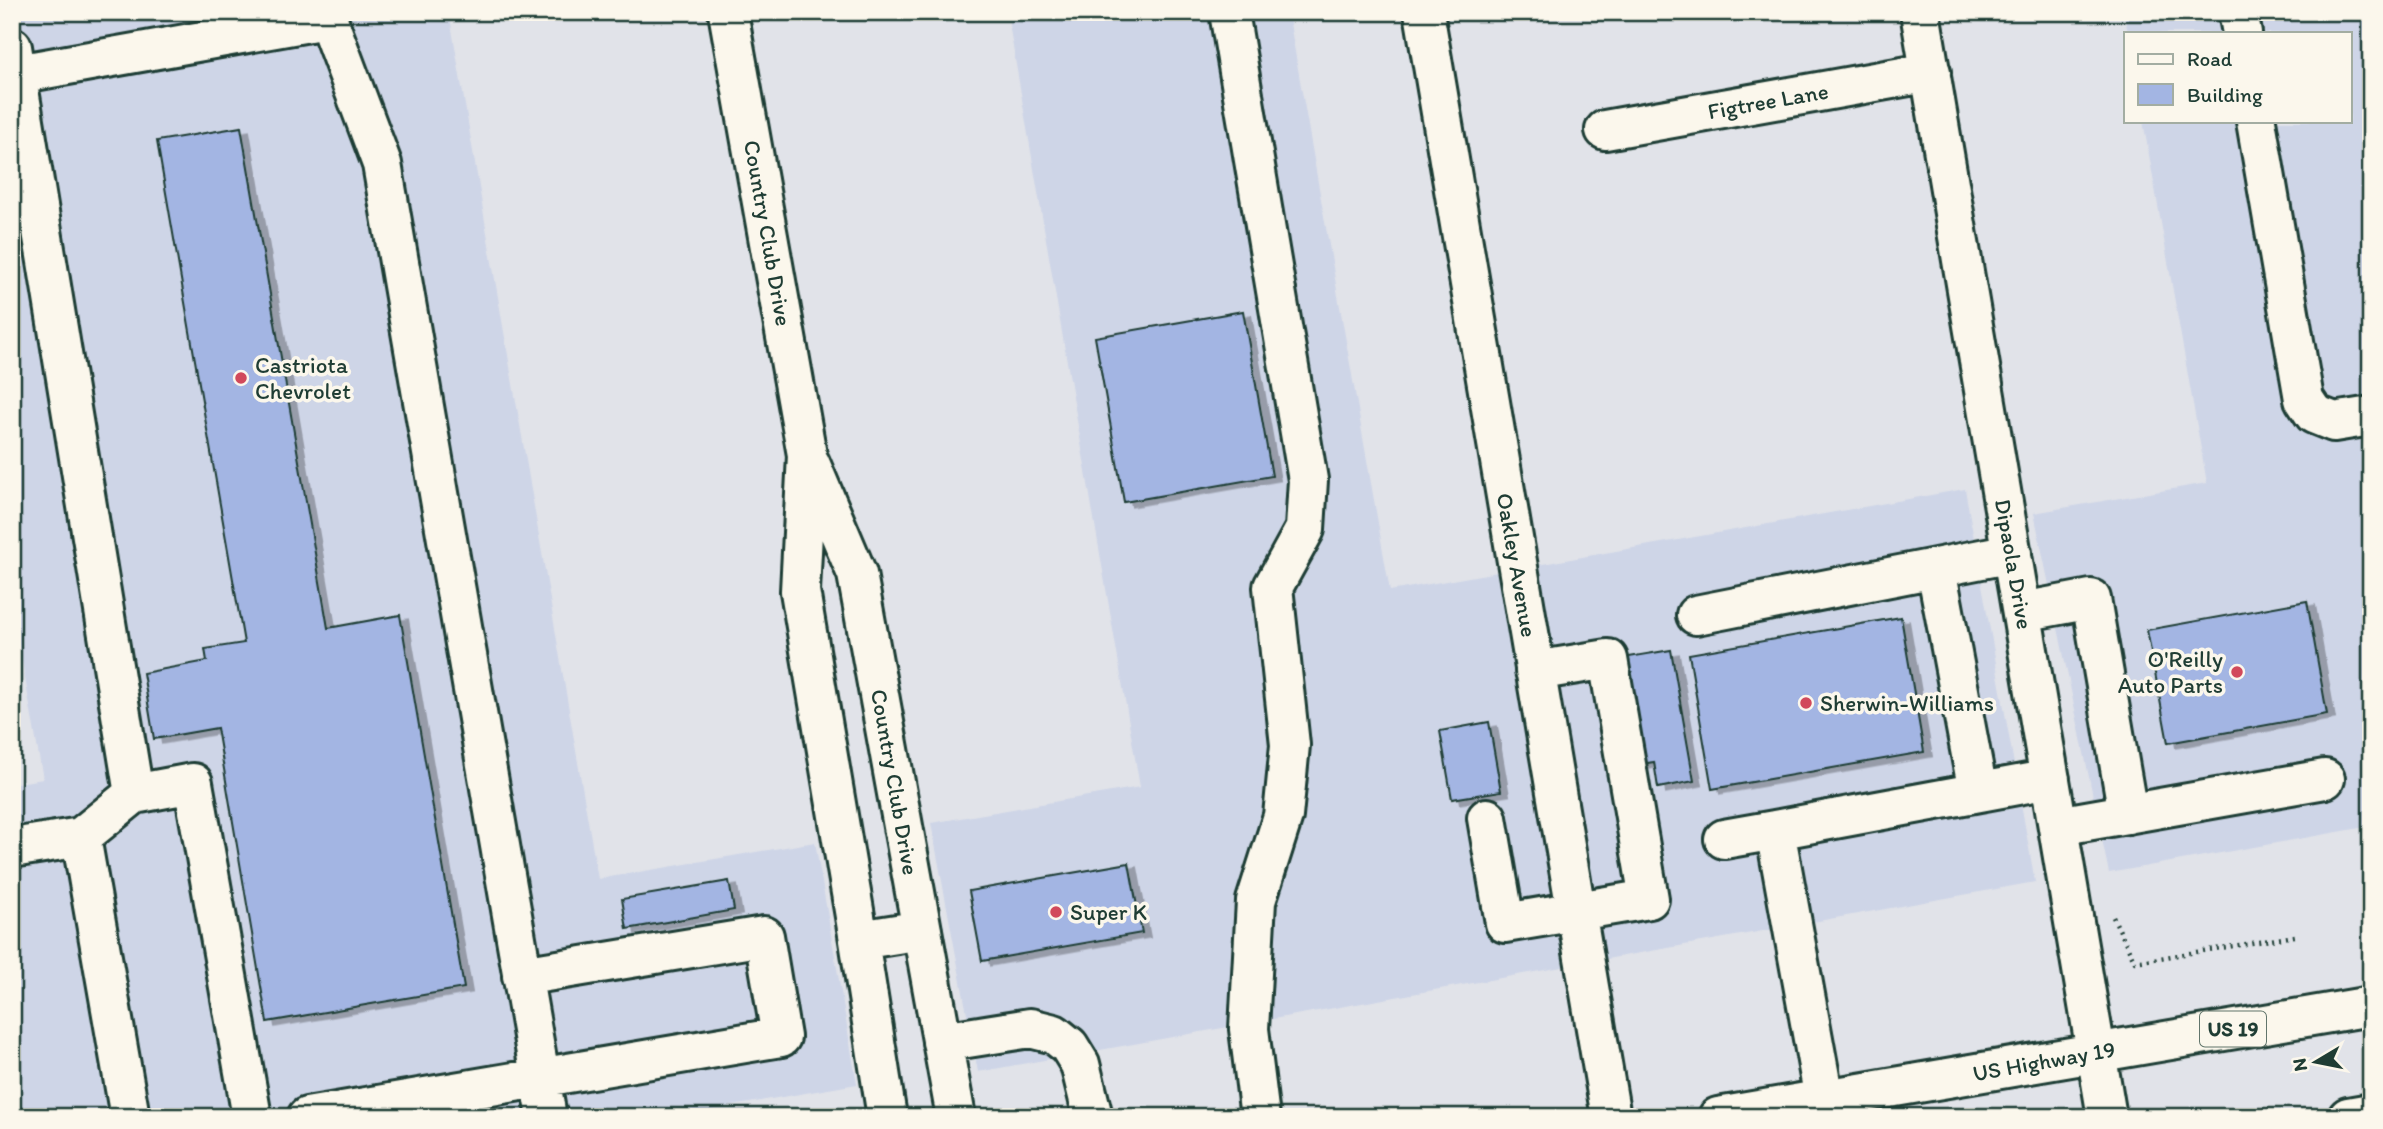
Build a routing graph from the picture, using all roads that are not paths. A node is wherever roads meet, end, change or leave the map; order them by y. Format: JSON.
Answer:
{"nodes":[{"id":1,"x":728,"y":12,"type":"edge"},
{"id":2,"x":1229,"y":12,"type":"edge"},
{"id":3,"x":1424,"y":12,"type":"edge"},
{"id":4,"x":1920,"y":12,"type":"edge"},
{"id":5,"x":2238,"y":12,"type":"edge"},
{"id":6,"x":326,"y":15,"type":"edge"},
{"id":7,"x":2242,"y":32,"type":"edge"},
{"id":8,"x":14,"y":60,"type":"edge"},
{"id":9,"x":1931,"y":72,"type":"junction"},
{"id":10,"x":2256,"y":122,"type":"edge"},
{"id":11,"x":1605,"y":130,"type":"dead end"},
{"id":12,"x":2371,"y":416,"type":"edge"},
{"id":13,"x":807,"y":455,"type":"junction"},
{"id":14,"x":2012,"y":553,"type":"junction"},
{"id":15,"x":1936,"y":568,"type":"junction"},
{"id":16,"x":2022,"y":612,"type":"junction"},
{"id":17,"x":1696,"y":615,"type":"dead end"},
{"id":18,"x":1535,"y":671,"type":"junction"},
{"id":19,"x":2050,"y":779,"type":"junction"},
{"id":20,"x":2325,"y":779,"type":"dead end"},
{"id":21,"x":897,"y":790,"type":"junction"},
{"id":22,"x":1978,"y":792,"type":"junction"},
{"id":23,"x":134,"y":794,"type":"junction"},
{"id":24,"x":836,"y":801,"type":"junction"},
{"id":25,"x":2128,"y":814,"type":"junction"},
{"id":26,"x":1487,"y":818,"type":"dead end"},
{"id":27,"x":2058,"y":826,"type":"junction"},
{"id":28,"x":1775,"y":830,"type":"junction"},
{"id":29,"x":81,"y":837,"type":"junction"},
{"id":30,"x":1724,"y":839,"type":"dead end"},
{"id":31,"x":12,"y":848,"type":"edge"},
{"id":32,"x":1576,"y":911,"type":"junction"},
{"id":33,"x":922,"y":930,"type":"junction"},
{"id":34,"x":859,"y":940,"type":"junction"},
{"id":35,"x":522,"y":976,"type":"junction"},
{"id":36,"x":2371,"y":1006,"type":"edge"},
{"id":37,"x":942,"y":1042,"type":"junction"},
{"id":38,"x":2096,"y":1052,"type":"junction"},
{"id":39,"x":540,"y":1077,"type":"junction"},
{"id":40,"x":1824,"y":1098,"type":"junction"},
{"id":41,"x":2371,"y":1113,"type":"edge"},
{"id":42,"x":130,"y":1117,"type":"edge"},
{"id":43,"x":252,"y":1117,"type":"edge"},
{"id":44,"x":307,"y":1117,"type":"edge"},
{"id":45,"x":547,"y":1117,"type":"edge"},
{"id":46,"x":887,"y":1117,"type":"edge"},
{"id":47,"x":956,"y":1117,"type":"edge"},
{"id":48,"x":1093,"y":1117,"type":"edge"},
{"id":49,"x":1261,"y":1117,"type":"edge"},
{"id":50,"x":1611,"y":1117,"type":"edge"},
{"id":51,"x":1718,"y":1117,"type":"edge"},
{"id":52,"x":2107,"y":1117,"type":"edge"},
{"id":53,"x":2348,"y":1117,"type":"edge"}],
"edges":[{"from":1,"to":13,"type":"main road","name":"Country Club Drive"},
{"from":2,"to":49,"type":"main road"},
{"from":3,"to":18,"type":"main road","name":"Oakley Avenue"},
{"from":4,"to":9,"type":"main road","name":"Dipaola Drive"},
{"from":5,"to":7,"type":"main road"},
{"from":6,"to":8,"type":"main road"},
{"from":6,"to":35,"type":"main road"},
{"from":8,"to":23,"type":"main road"},
{"from":9,"to":11,"type":"main road","name":"Figtree Lane"},
{"from":9,"to":14,"type":"main road","name":"Dipaola Drive"},
{"from":10,"to":12,"type":"main road"},
{"from":13,"to":21,"type":"main road","name":"Country Club Drive"},
{"from":13,"to":24,"type":"main road","name":"Country Club Drive"},
{"from":14,"to":15,"type":"main road"},
{"from":14,"to":16,"type":"main road","name":"Dipaola Drive"},
{"from":15,"to":17,"type":"main road"},
{"from":15,"to":22,"type":"main road"},
{"from":16,"to":19,"type":"main road","name":"Dipaola Drive"},
{"from":16,"to":25,"type":"main road"},
{"from":18,"to":32,"type":"main road","name":"Oakley Avenue"},
{"from":18,"to":32,"type":"main road"},
{"from":19,"to":22,"type":"main road"},
{"from":19,"to":27,"type":"main road","name":"Dipaola Drive"},
{"from":20,"to":25,"type":"main road"},
{"from":21,"to":24,"type":"main road"},
{"from":21,"to":33,"type":"main road","name":"Country Club Drive"},
{"from":22,"to":28,"type":"main road"},
{"from":23,"to":29,"type":"main road"},
{"from":23,"to":43,"type":"main road"},
{"from":24,"to":34,"type":"main road","name":"Country Club Drive"},
{"from":25,"to":27,"type":"main road"},
{"from":26,"to":32,"type":"main road"},
{"from":27,"to":38,"type":"main road","name":"Dipaola Drive"},
{"from":28,"to":30,"type":"main road"},
{"from":28,"to":40,"type":"main road"},
{"from":29,"to":31,"type":"main road"},
{"from":29,"to":42,"type":"main road"},
{"from":32,"to":50,"type":"main road","name":"Oakley Avenue"},
{"from":33,"to":34,"type":"main road"},
{"from":33,"to":37,"type":"main road","name":"Country Club Drive"},
{"from":34,"to":46,"type":"main road","name":"Country Club Drive"},
{"from":35,"to":39,"type":"main road"},
{"from":35,"to":39,"type":"main road"},
{"from":36,"to":38,"type":"main road","name":"US Highway 19","number":"US 19"},
{"from":37,"to":47,"type":"main road","name":"Country Club Drive"},
{"from":37,"to":48,"type":"main road"},
{"from":38,"to":40,"type":"main road","name":"US Highway 19","number":"US 19"},
{"from":38,"to":52,"type":"main road","name":"Dipaola Drive"},
{"from":39,"to":44,"type":"main road"},
{"from":39,"to":45,"type":"main road"},
{"from":40,"to":51,"type":"main road","name":"US Highway 19","number":"US 19"},
{"from":41,"to":53,"type":"main road"}]}
